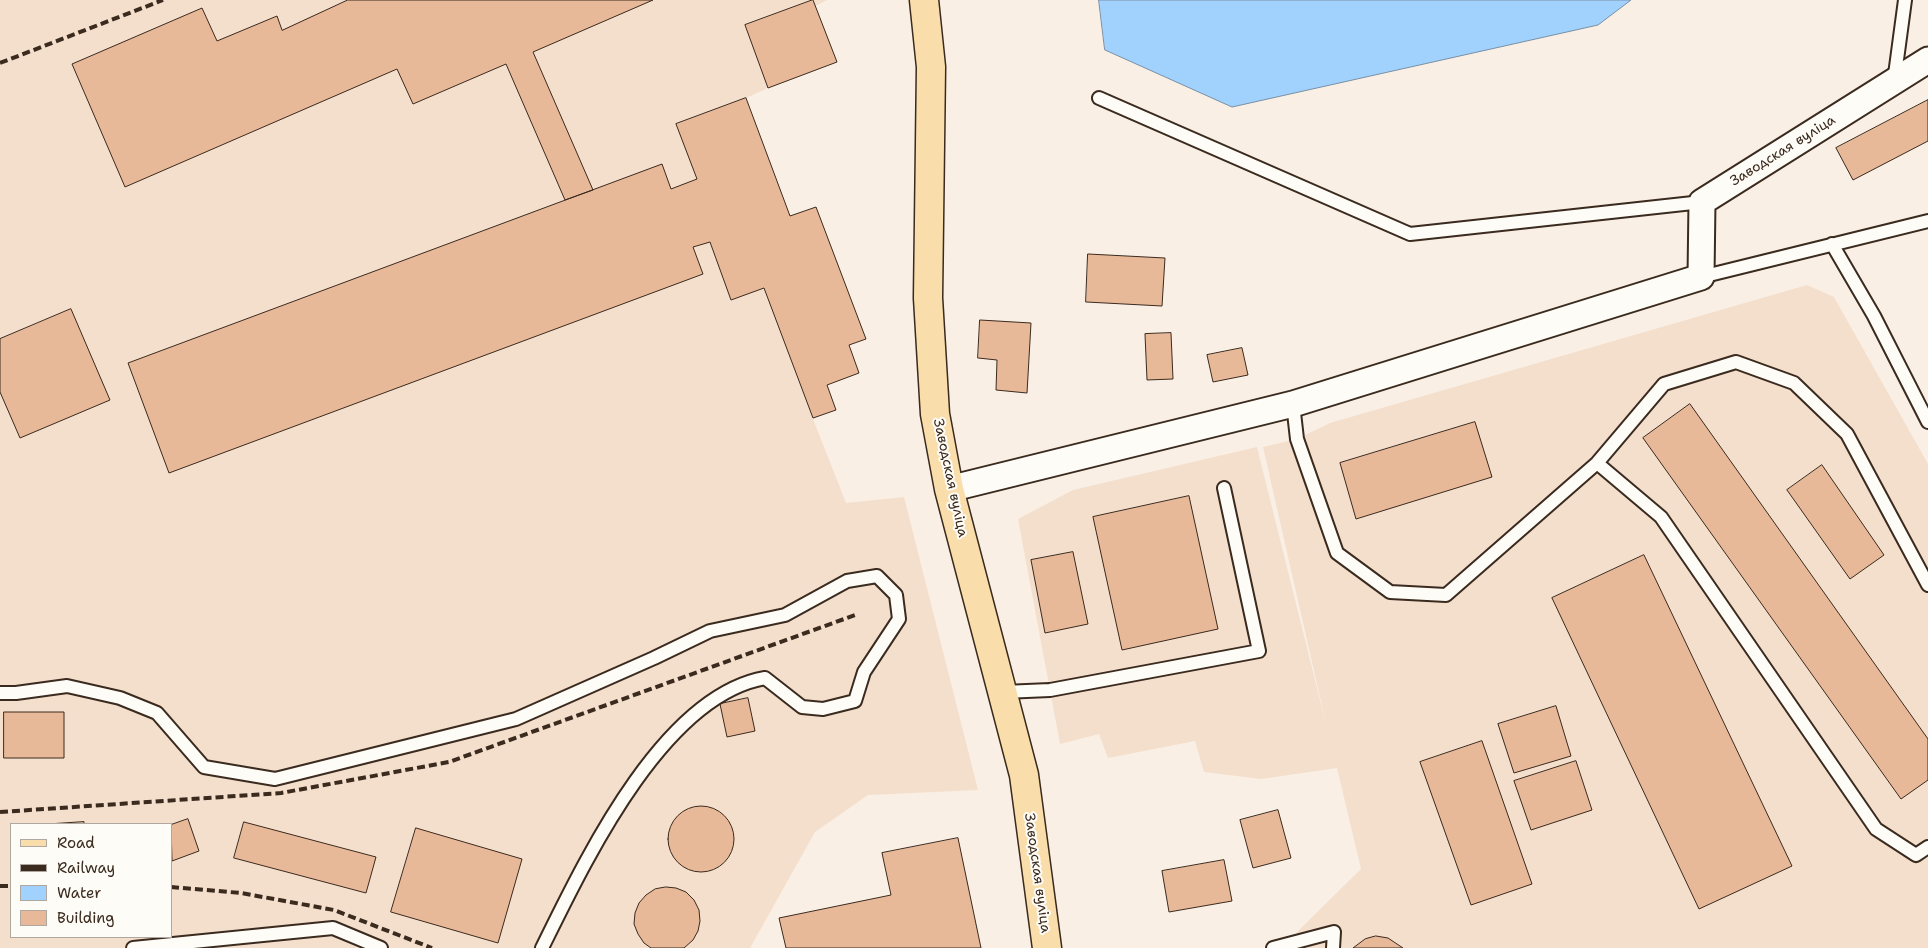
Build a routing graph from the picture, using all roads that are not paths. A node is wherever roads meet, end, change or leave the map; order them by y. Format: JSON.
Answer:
{"nodes":[{"id":1,"x":924,"y":0,"type":"edge"},
{"id":2,"x":1905,"y":0,"type":"edge"},
{"id":3,"x":1928,"y":60,"type":"edge"},
{"id":4,"x":1894,"y":82,"type":"junction"},
{"id":5,"x":1099,"y":98,"type":"dead end"},
{"id":6,"x":1702,"y":202,"type":"junction"},
{"id":7,"x":1928,"y":221,"type":"edge"},
{"id":8,"x":1832,"y":244,"type":"junction"},
{"id":9,"x":1701,"y":277,"type":"junction"},
{"id":10,"x":1293,"y":404,"type":"junction"},
{"id":11,"x":1928,"y":422,"type":"edge"},
{"id":12,"x":1597,"y":463,"type":"junction"},
{"id":13,"x":1224,"y":488,"type":"dead end"},
{"id":14,"x":950,"y":489,"type":"junction"},
{"id":15,"x":1928,"y":585,"type":"edge"},
{"id":16,"x":1003,"y":692,"type":"junction"},
{"id":17,"x":0,"y":693,"type":"edge"},
{"id":18,"x":1928,"y":847,"type":"edge"},
{"id":19,"x":133,"y":948,"type":"edge"},
{"id":20,"x":381,"y":948,"type":"edge"},
{"id":21,"x":542,"y":948,"type":"edge"},
{"id":22,"x":1047,"y":948,"type":"edge"},
{"id":23,"x":1274,"y":948,"type":"edge"},
{"id":24,"x":1333,"y":948,"type":"edge"}],
"edges":[{"from":1,"to":14,"type":"main road","name":"Заводская вуліца"},
{"from":2,"to":4,"type":"lane"},
{"from":3,"to":4,"type":"street","name":"Заводская вуліца"},
{"from":4,"to":6,"type":"street","name":"Заводская вуліца"},
{"from":5,"to":6,"type":"lane"},
{"from":6,"to":9,"type":"street"},
{"from":7,"to":8,"type":"lane"},
{"from":8,"to":9,"type":"lane"},
{"from":8,"to":11,"type":"lane"},
{"from":9,"to":10,"type":"street"},
{"from":10,"to":12,"type":"lane"},
{"from":10,"to":14,"type":"street"},
{"from":12,"to":15,"type":"lane"},
{"from":12,"to":18,"type":"lane"},
{"from":13,"to":16,"type":"lane"},
{"from":14,"to":16,"type":"main road","name":"Заводская вуліца"},
{"from":16,"to":22,"type":"main road","name":"Заводская вуліца"},
{"from":17,"to":21,"type":"lane"},
{"from":19,"to":20,"type":"lane"},
{"from":23,"to":24,"type":"lane"}]}
